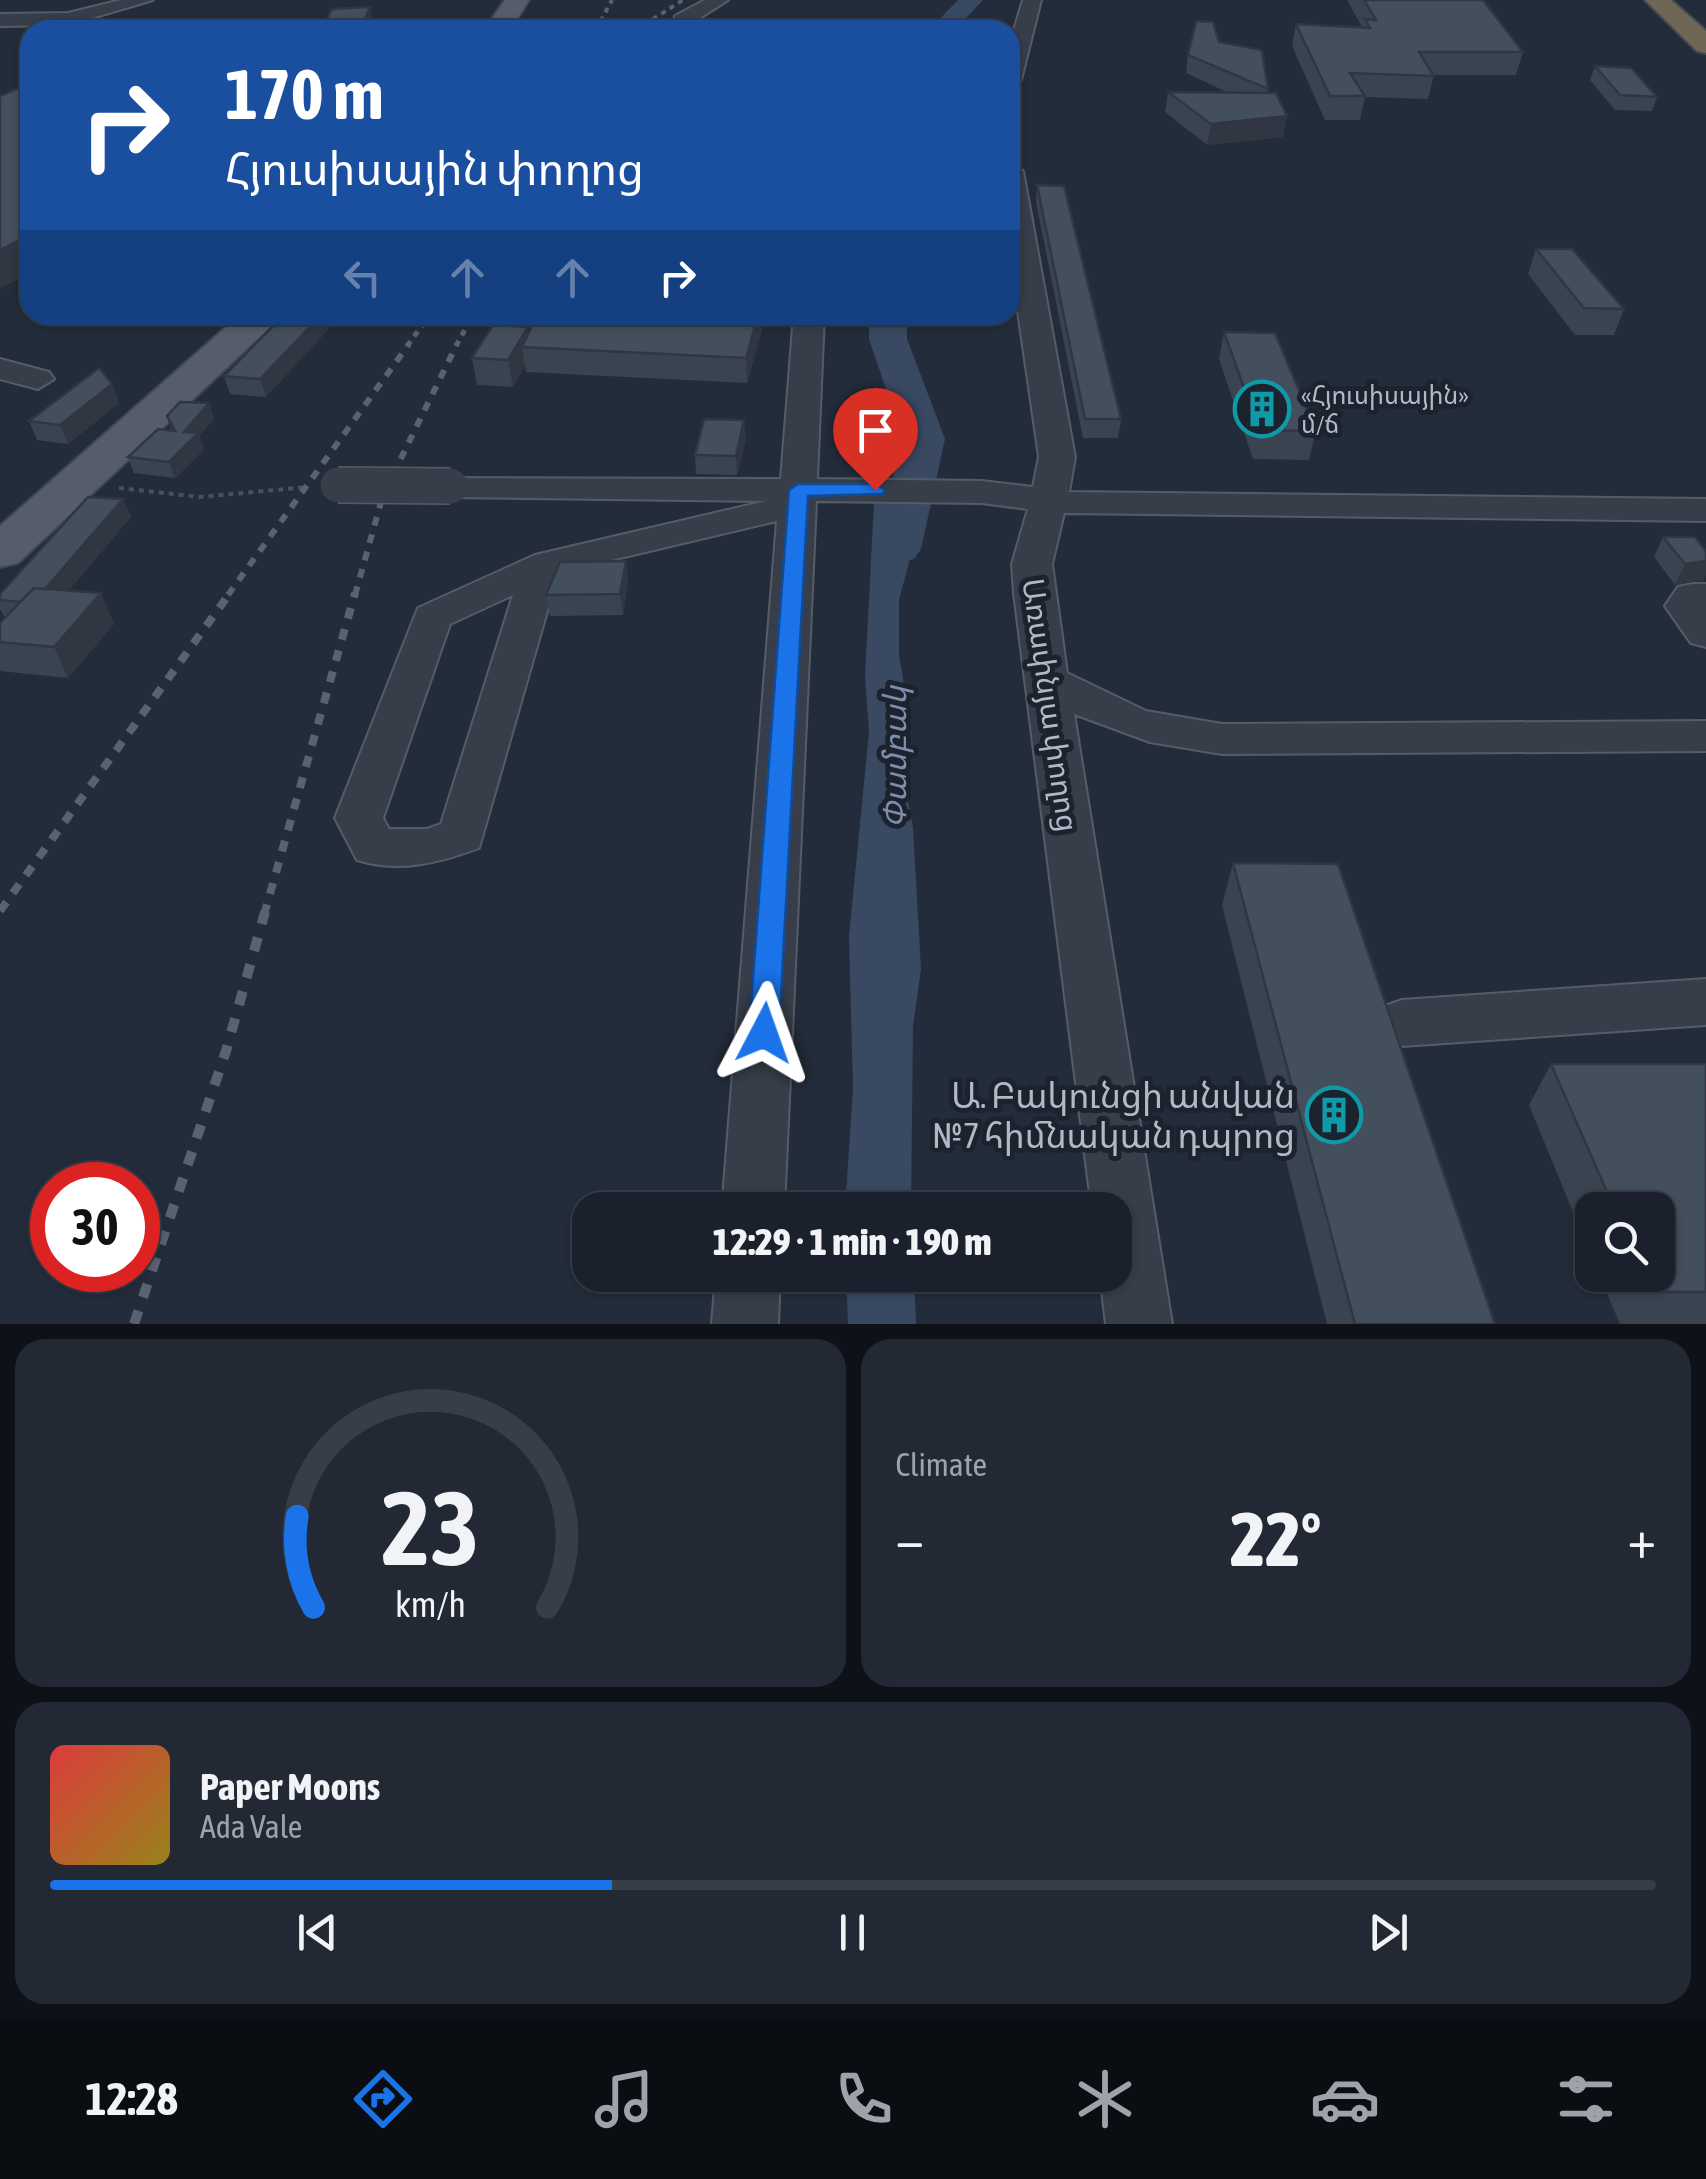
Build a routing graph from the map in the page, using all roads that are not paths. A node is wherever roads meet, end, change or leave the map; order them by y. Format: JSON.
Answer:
{"nodes":[{"id":1,"x":144,"y":0,"type":"edge"},
{"id":2,"x":719,"y":0,"type":"edge"},
{"id":3,"x":1032,"y":0,"type":"edge"},
{"id":4,"x":1657,"y":0,"type":"edge"},
{"id":5,"x":0,"y":20,"type":"edge"},
{"id":6,"x":682,"y":20,"type":"edge"},
{"id":7,"x":1020,"y":44,"type":"edge"},
{"id":8,"x":1706,"y":45,"type":"edge"},
{"id":9,"x":1020,"y":232,"type":"edge"},
{"id":10,"x":252,"y":325,"type":"edge"},
{"id":11,"x":809,"y":325,"type":"edge"},
{"id":12,"x":0,"y":369,"type":"edge"},
{"id":13,"x":38,"y":380,"type":"dead end"},
{"id":14,"x":338,"y":485,"type":"road end"},
{"id":15,"x":812,"y":494,"type":"junction"},
{"id":16,"x":1049,"y":500,"type":"junction"},
{"id":17,"x":1706,"y":510,"type":"edge"},
{"id":18,"x":0,"y":552,"type":"edge"},
{"id":19,"x":549,"y":563,"type":"junction"},
{"id":20,"x":1706,"y":596,"type":"edge"},
{"id":21,"x":1706,"y":634,"type":"edge"},
{"id":22,"x":1047,"y":680,"type":"junction"},
{"id":23,"x":1706,"y":736,"type":"edge"},
{"id":24,"x":1706,"y":1002,"type":"edge"},
{"id":25,"x":1402,"y":1023,"type":"dead end"},
{"id":26,"x":754,"y":1192,"type":"edge"},
{"id":27,"x":747,"y":1292,"type":"edge"},
{"id":28,"x":745,"y":1324,"type":"edge"},
{"id":29,"x":1139,"y":1324,"type":"edge"}],
"edges":[{"from":1,"to":5,"type":"street"},
{"from":2,"to":6,"type":"street"},
{"from":3,"to":7,"type":"street"},
{"from":4,"to":8,"type":"highway"},
{"from":9,"to":16,"type":"street","name":"Առափնյա փողոց"},
{"from":10,"to":18,"type":"main road"},
{"from":11,"to":15,"type":"street"},
{"from":12,"to":13,"type":"street"},
{"from":14,"to":15,"type":"street","bridge":true},
{"from":15,"to":16,"type":"street"},
{"from":15,"to":19,"type":"street"},
{"from":15,"to":26,"type":"street"},
{"from":16,"to":17,"type":"street"},
{"from":16,"to":22,"type":"street","name":"Առափնյա փողոց"},
{"from":19,"to":19,"type":"street"},
{"from":20,"to":21,"type":"street"},
{"from":22,"to":23,"type":"street"},
{"from":22,"to":29,"type":"street","name":"Առափնյա փողոց"},
{"from":24,"to":25,"type":"street"},
{"from":27,"to":28,"type":"street"}]}
